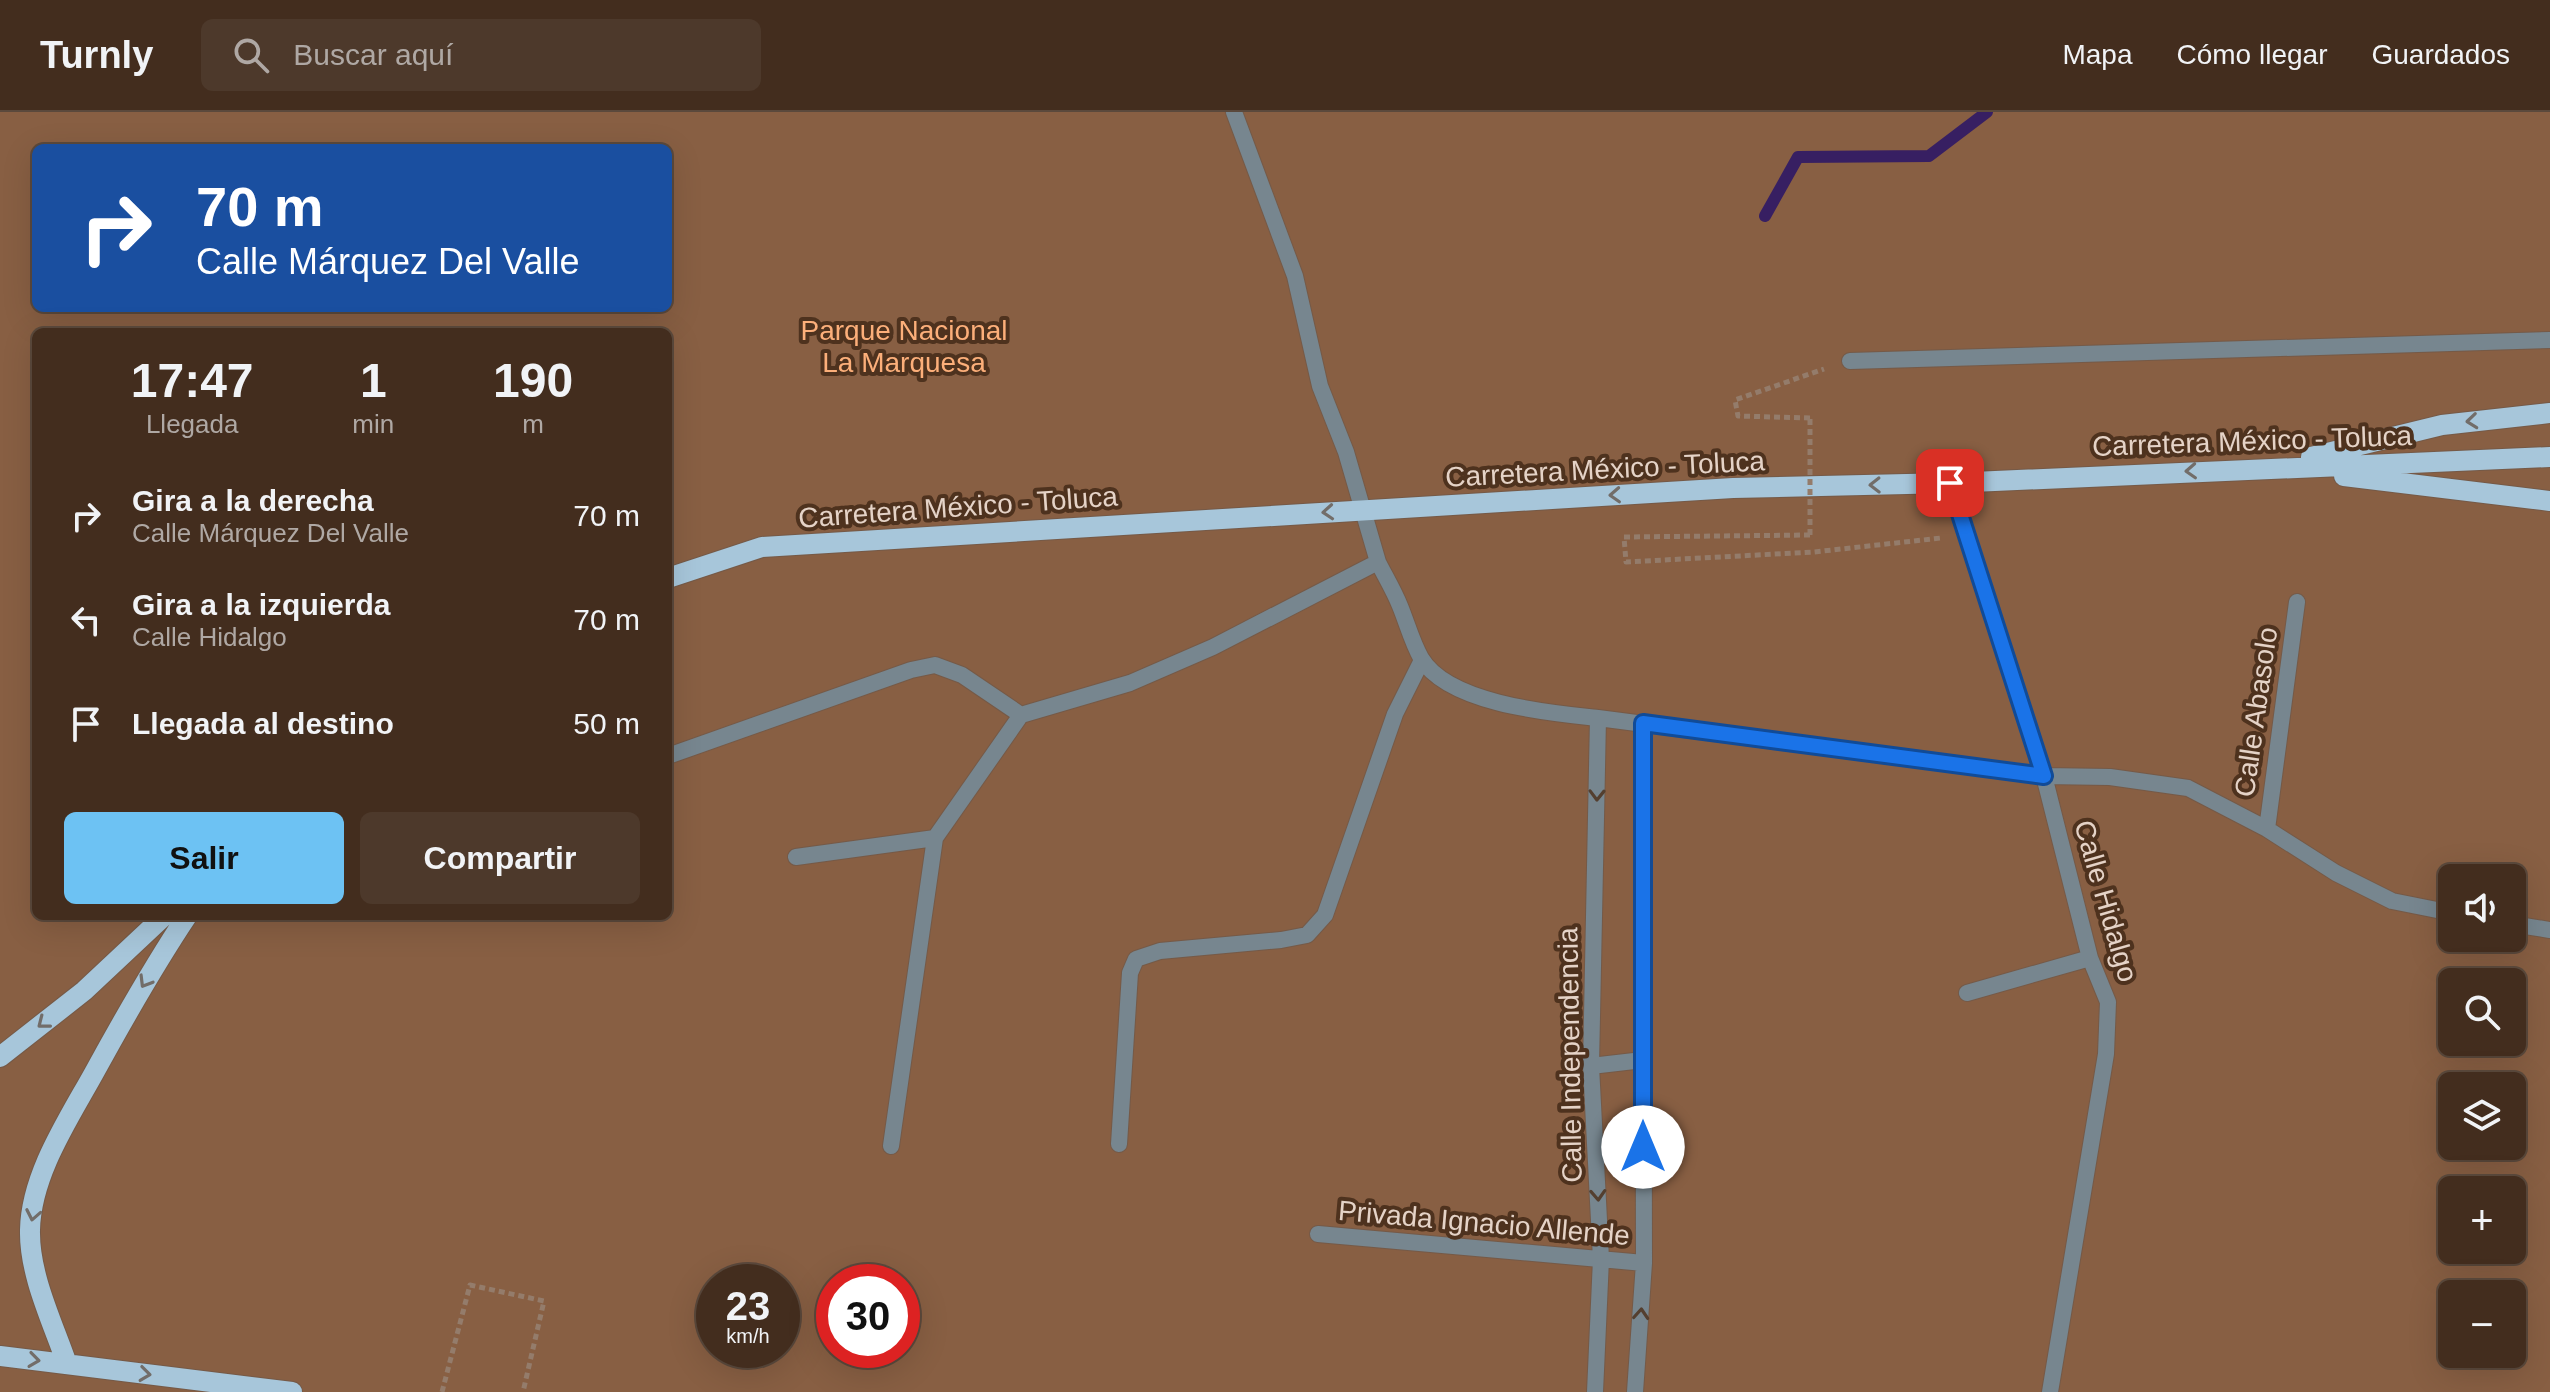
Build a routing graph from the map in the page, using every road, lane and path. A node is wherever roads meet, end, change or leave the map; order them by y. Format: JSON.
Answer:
{"nodes":[{"id":1,"x":1234,"y":112,"type":"edge"},
{"id":2,"x":2550,"y":340,"type":"edge"},
{"id":3,"x":1850,"y":361,"type":"joint"},
{"id":4,"x":2550,"y":413,"type":"edge"},
{"id":5,"x":2550,"y":457,"type":"edge"},
{"id":6,"x":2269,"y":468,"type":"junction"},
{"id":7,"x":1950,"y":483,"type":"junction"},
{"id":8,"x":2550,"y":501,"type":"edge"},
{"id":9,"x":1363,"y":510,"type":"junction"},
{"id":10,"x":1965,"y":535,"type":"junction"},
{"id":11,"x":1378,"y":562,"type":"junction"},
{"id":12,"x":672,"y":577,"type":"edge"},
{"id":13,"x":2297,"y":602,"type":"dead end"},
{"id":14,"x":1422,"y":660,"type":"junction"},
{"id":15,"x":1021,"y":715,"type":"junction"},
{"id":16,"x":1598,"y":718,"type":"junction"},
{"id":17,"x":1643,"y":723,"type":"junction"},
{"id":18,"x":672,"y":755,"type":"edge"},
{"id":19,"x":2044,"y":776,"type":"junction"},
{"id":20,"x":2267,"y":829,"type":"junction"},
{"id":21,"x":935,"y":838,"type":"junction"},
{"id":22,"x":796,"y":857,"type":"dead end"},
{"id":23,"x":2438,"y":910,"type":"edge"},
{"id":24,"x":160,"y":920,"type":"edge"},
{"id":25,"x":184,"y":920,"type":"edge"},
{"id":26,"x":2526,"y":926,"type":"edge"},
{"id":27,"x":2550,"y":930,"type":"edge"},
{"id":28,"x":2090,"y":958,"type":"junction"},
{"id":29,"x":1967,"y":993,"type":"dead end"},
{"id":30,"x":0,"y":1057,"type":"edge"},
{"id":31,"x":1643,"y":1060,"type":"junction"},
{"id":32,"x":1591,"y":1066,"type":"junction"},
{"id":33,"x":1119,"y":1144,"type":"dead end"},
{"id":34,"x":891,"y":1146,"type":"dead end"},
{"id":35,"x":1318,"y":1234,"type":"dead end"},
{"id":36,"x":1601,"y":1259,"type":"junction"},
{"id":37,"x":1644,"y":1263,"type":"junction"},
{"id":38,"x":0,"y":1356,"type":"edge"},
{"id":39,"x":67,"y":1364,"type":"junction"},
{"id":40,"x":292,"y":1392,"type":"edge"},
{"id":41,"x":442,"y":1392,"type":"edge"},
{"id":42,"x":523,"y":1392,"type":"edge"},
{"id":43,"x":1595,"y":1392,"type":"edge"},
{"id":44,"x":1635,"y":1392,"type":"edge"},
{"id":45,"x":2050,"y":1392,"type":"edge"}],
"edges":[{"from":1,"to":9,"type":"street"},
{"from":2,"to":3,"type":"street"},
{"from":3,"to":10,"type":"path","bridge":true},
{"from":4,"to":6,"type":"main road","one_way":true},
{"from":5,"to":6,"type":"main road","name":"Carretera México - Toluca"},
{"from":6,"to":7,"type":"main road","name":"Carretera México - Toluca","one_way":true},
{"from":6,"to":8,"type":"main road"},
{"from":7,"to":9,"type":"main road","name":"Carretera México - Toluca","one_way":true},
{"from":7,"to":10,"type":"street","name":"Calle Hidalgo"},
{"from":9,"to":11,"type":"street"},
{"from":9,"to":12,"type":"main road","name":"Carretera México - Toluca","one_way":true},
{"from":10,"to":19,"type":"street","name":"Calle Hidalgo"},
{"from":11,"to":14,"type":"street"},
{"from":11,"to":15,"type":"street"},
{"from":13,"to":20,"type":"street","name":"Calle Abasolo"},
{"from":14,"to":16,"type":"street"},
{"from":14,"to":33,"type":"street"},
{"from":15,"to":18,"type":"street"},
{"from":15,"to":21,"type":"street"},
{"from":16,"to":17,"type":"street"},
{"from":16,"to":32,"type":"street","name":"Calle Independencia","one_way":true},
{"from":17,"to":19,"type":"street"},
{"from":17,"to":31,"type":"street"},
{"from":19,"to":20,"type":"street"},
{"from":19,"to":28,"type":"street","name":"Calle Hidalgo"},
{"from":20,"to":23,"type":"street"},
{"from":21,"to":22,"type":"street"},
{"from":21,"to":34,"type":"street"},
{"from":24,"to":30,"type":"main road","one_way":true},
{"from":25,"to":39,"type":"main road","one_way":true},
{"from":26,"to":27,"type":"street"},
{"from":28,"to":29,"type":"street"},
{"from":28,"to":45,"type":"street","name":"Calle Hidalgo"},
{"from":31,"to":32,"type":"street"},
{"from":31,"to":37,"type":"street"},
{"from":32,"to":36,"type":"street","name":"Calle Independencia","one_way":true},
{"from":35,"to":36,"type":"street","name":"Privada Ignacio Allende"},
{"from":36,"to":37,"type":"street","name":"Privada Ignacio Allende"},
{"from":36,"to":43,"type":"street","name":"Calle Independencia"},
{"from":44,"to":37,"type":"street","one_way":true},
{"from":38,"to":39,"type":"main road","one_way":true},
{"from":39,"to":40,"type":"main road","one_way":true},
{"from":41,"to":42,"type":"path"}]}
